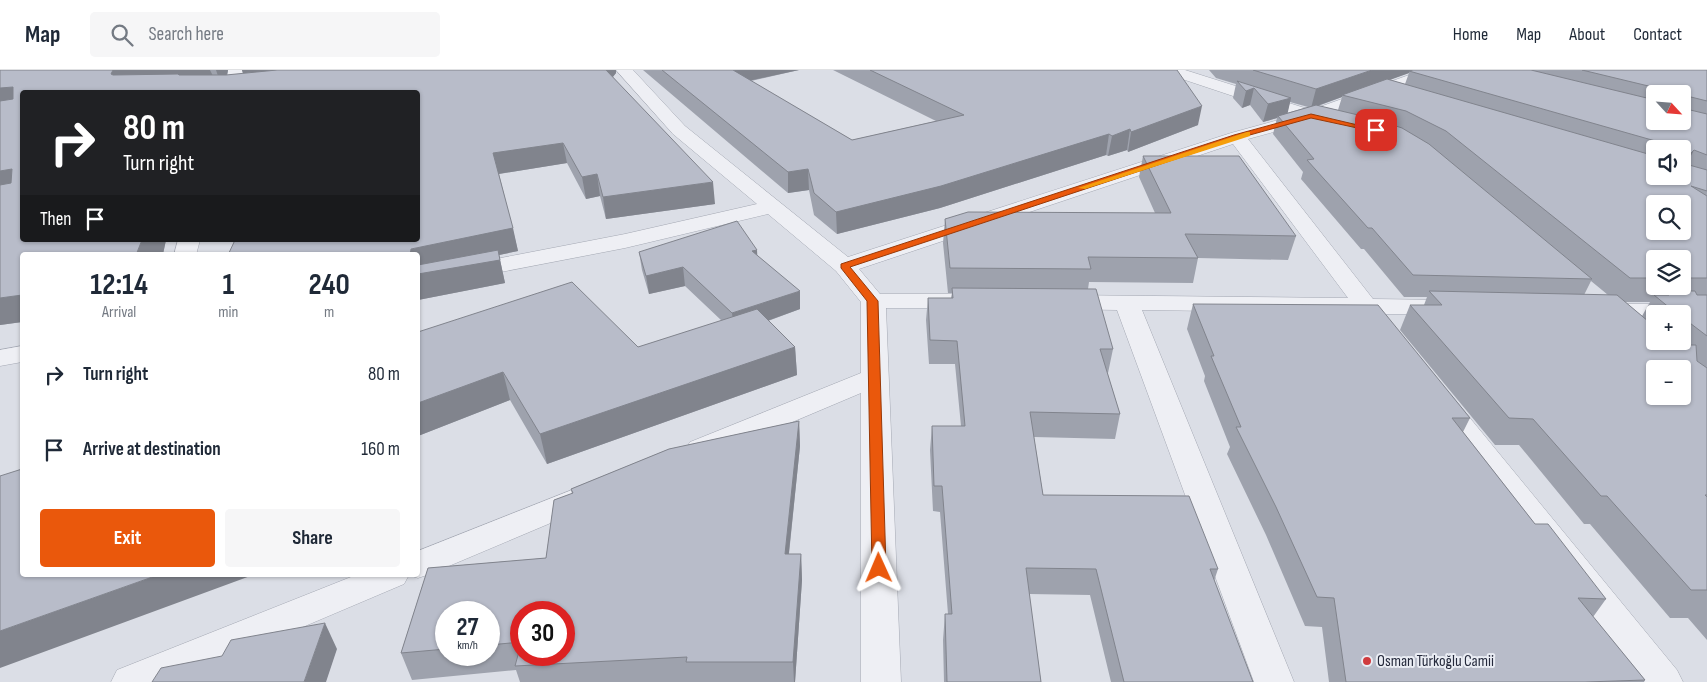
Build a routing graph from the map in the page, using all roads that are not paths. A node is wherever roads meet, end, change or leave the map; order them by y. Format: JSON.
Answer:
{"nodes":[{"id":1,"x":624,"y":70,"type":"edge"},
{"id":2,"x":1169,"y":70,"type":"edge"},
{"id":3,"x":1438,"y":70,"type":"edge"},
{"id":4,"x":1382,"y":91,"type":"junction"},
{"id":5,"x":1410,"y":100,"type":"edge"},
{"id":6,"x":1311,"y":116,"type":"junction"},
{"id":7,"x":1348,"y":124,"type":"edge"},
{"id":8,"x":1237,"y":137,"type":"junction"},
{"id":9,"x":773,"y":206,"type":"junction"},
{"id":10,"x":844,"y":266,"type":"junction"},
{"id":11,"x":420,"y":281,"type":"edge"},
{"id":12,"x":872,"y":301,"type":"junction"},
{"id":13,"x":1584,"y":301,"type":"edge"},
{"id":14,"x":989,"y":302,"type":"edge"},
{"id":15,"x":1038,"y":302,"type":"edge"},
{"id":16,"x":1126,"y":302,"type":"junction"},
{"id":17,"x":1365,"y":305,"type":"junction"},
{"id":18,"x":1473,"y":308,"type":"edge"},
{"id":19,"x":1610,"y":311,"type":"junction"},
{"id":20,"x":1707,"y":311,"type":"edge"},
{"id":21,"x":1631,"y":328,"type":"edge"},
{"id":22,"x":1389,"y":336,"type":"edge"},
{"id":23,"x":20,"y":354,"type":"edge"},
{"id":24,"x":0,"y":358,"type":"edge"},
{"id":25,"x":875,"y":377,"type":"junction"},
{"id":26,"x":1426,"y":382,"type":"edge"},
{"id":27,"x":674,"y":460,"type":"edge"},
{"id":28,"x":610,"y":486,"type":"edge"},
{"id":29,"x":420,"y":564,"type":"edge"},
{"id":30,"x":387,"y":577,"type":"edge"},
{"id":31,"x":131,"y":682,"type":"edge"},
{"id":32,"x":881,"y":682,"type":"edge"},
{"id":33,"x":1274,"y":682,"type":"edge"},
{"id":34,"x":1663,"y":682,"type":"edge"}],
"edges":[{"from":1,"to":9,"type":"street"},
{"from":2,"to":6,"type":"street"},
{"from":3,"to":4,"type":"street"},
{"from":4,"to":5,"type":"street"},
{"from":4,"to":6,"type":"street"},
{"from":6,"to":7,"type":"street"},
{"from":6,"to":8,"type":"street"},
{"from":8,"to":10,"type":"street"},
{"from":8,"to":17,"type":"street"},
{"from":9,"to":10,"type":"street"},
{"from":9,"to":11,"type":"street"},
{"from":10,"to":12,"type":"street"},
{"from":12,"to":14,"type":"street"},
{"from":12,"to":25,"type":"street"},
{"from":13,"to":19,"type":"street"},
{"from":15,"to":16,"type":"street"},
{"from":16,"to":17,"type":"street"},
{"from":16,"to":33,"type":"street"},
{"from":17,"to":18,"type":"street"},
{"from":17,"to":22,"type":"street"},
{"from":19,"to":20,"type":"street"},
{"from":19,"to":21,"type":"street"},
{"from":23,"to":24,"type":"street"},
{"from":25,"to":27,"type":"street"},
{"from":25,"to":32,"type":"street"},
{"from":26,"to":34,"type":"street"},
{"from":28,"to":29,"type":"street"},
{"from":30,"to":31,"type":"street"}]}
